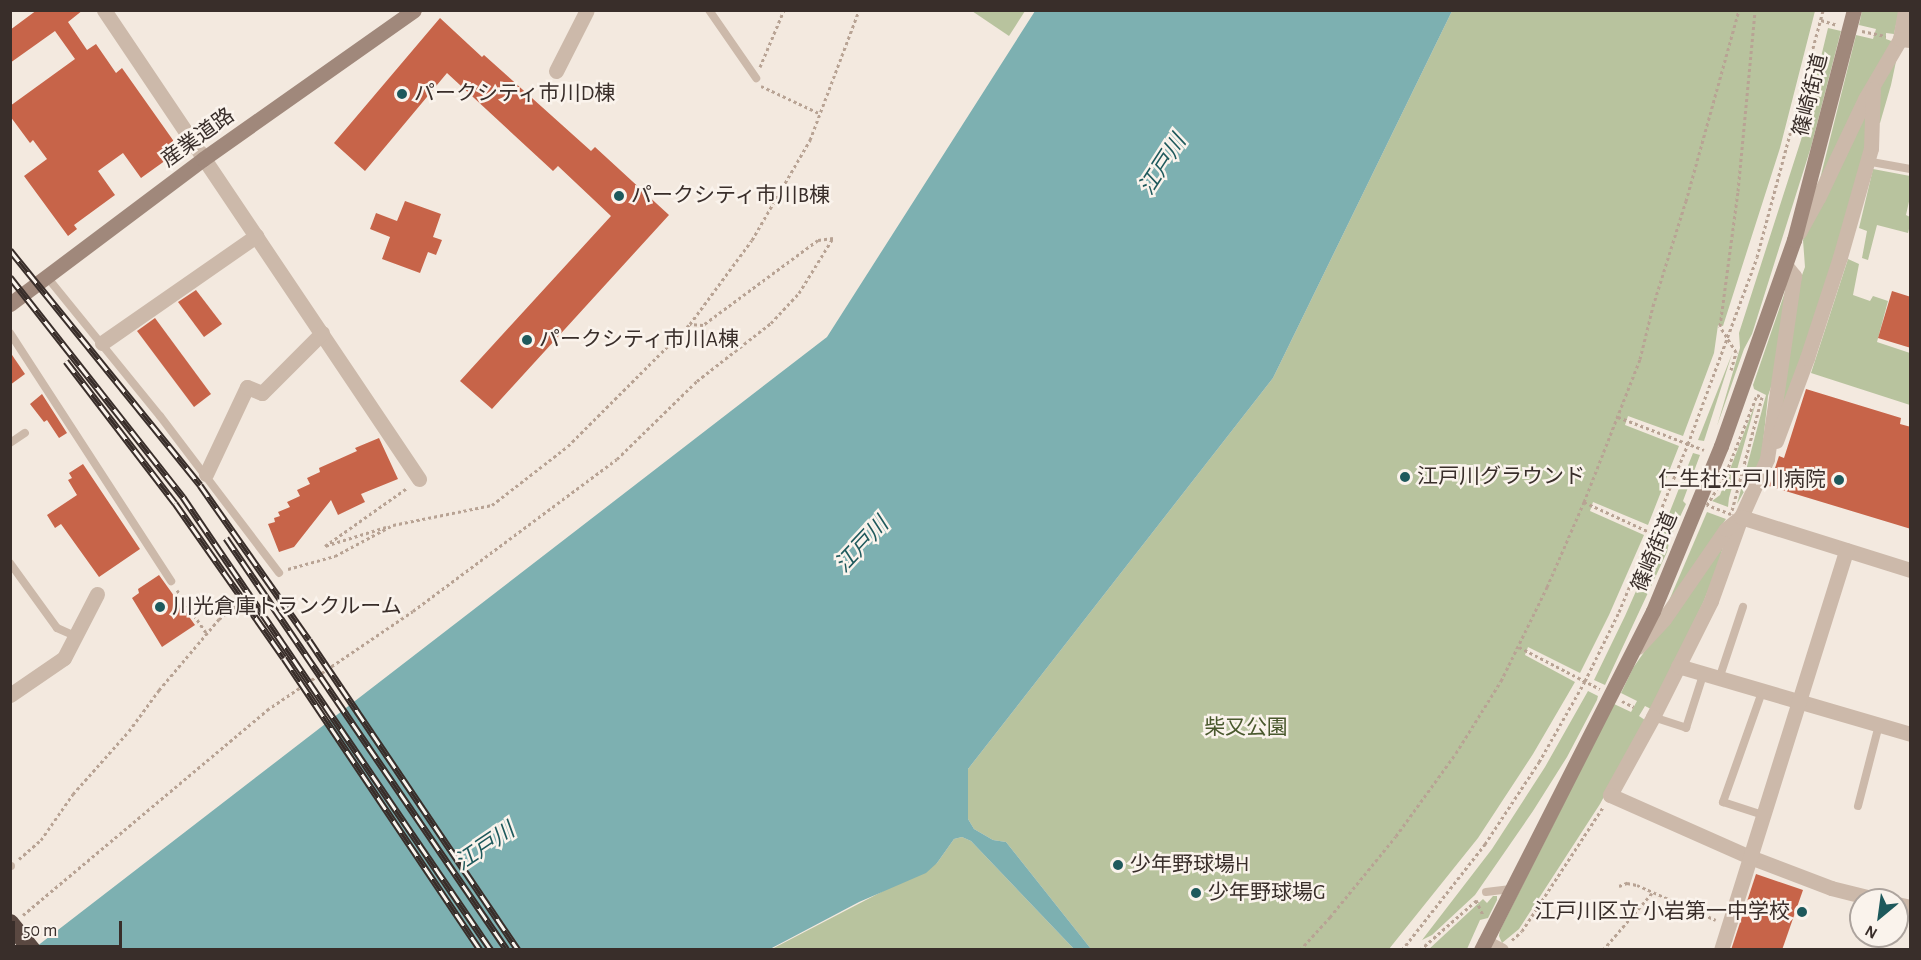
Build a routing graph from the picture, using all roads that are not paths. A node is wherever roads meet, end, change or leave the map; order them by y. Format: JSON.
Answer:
{"nodes":[{"id":1,"x":104,"y":10,"type":"edge"},
{"id":2,"x":587,"y":10,"type":"edge"},
{"id":3,"x":709,"y":10,"type":"edge"},
{"id":4,"x":1854,"y":10,"type":"edge"},
{"id":5,"x":1905,"y":10,"type":"edge"},
{"id":6,"x":410,"y":12,"type":"edge"},
{"id":7,"x":1905,"y":39,"type":"edge"},
{"id":8,"x":556,"y":71,"type":"dead end"},
{"id":9,"x":756,"y":78,"type":"road end"},
{"id":10,"x":1873,"y":89,"type":"junction"},
{"id":11,"x":204,"y":159,"type":"junction"},
{"id":12,"x":1866,"y":161,"type":"junction"},
{"id":13,"x":1911,"y":169,"type":"edge"},
{"id":14,"x":256,"y":236,"type":"junction"},
{"id":15,"x":1794,"y":240,"type":"junction"},
{"id":16,"x":1786,"y":266,"type":"junction"},
{"id":17,"x":47,"y":277,"type":"junction"},
{"id":18,"x":10,"y":304,"type":"edge"},
{"id":19,"x":10,"y":333,"type":"edge"},
{"id":20,"x":322,"y":333,"type":"junction"},
{"id":21,"x":102,"y":343,"type":"junction"},
{"id":22,"x":25,"y":433,"type":"dead end"},
{"id":23,"x":10,"y":442,"type":"edge"},
{"id":24,"x":1767,"y":459,"type":"junction"},
{"id":25,"x":206,"y":474,"type":"junction"},
{"id":26,"x":419,"y":479,"type":"road end"},
{"id":27,"x":1736,"y":515,"type":"junction"},
{"id":28,"x":1846,"y":550,"type":"junction"},
{"id":29,"x":10,"y":563,"type":"edge"},
{"id":30,"x":1911,"y":570,"type":"edge"},
{"id":31,"x":279,"y":573,"type":"road end"},
{"id":32,"x":171,"y":581,"type":"road end"},
{"id":33,"x":97,"y":594,"type":"dead end"},
{"id":34,"x":1743,"y":607,"type":"dead end"},
{"id":35,"x":75,"y":636,"type":"junction"},
{"id":36,"x":1632,"y":653,"type":"junction"},
{"id":37,"x":1678,"y":666,"type":"junction"},
{"id":38,"x":1703,"y":675,"type":"junction"},
{"id":39,"x":1719,"y":679,"type":"junction"},
{"id":40,"x":1762,"y":692,"type":"junction"},
{"id":41,"x":10,"y":695,"type":"edge"},
{"id":42,"x":1797,"y":702,"type":"junction"},
{"id":43,"x":1653,"y":717,"type":"junction"},
{"id":44,"x":1879,"y":725,"type":"junction"},
{"id":45,"x":1911,"y":734,"type":"edge"},
{"id":46,"x":1858,"y":806,"type":"dead end"},
{"id":47,"x":1763,"y":815,"type":"junction"},
{"id":48,"x":1750,"y":857,"type":"junction"},
{"id":49,"x":1511,"y":889,"type":"junction"},
{"id":50,"x":1486,"y":892,"type":"road end"},
{"id":51,"x":1849,"y":892,"type":"edge"},
{"id":52,"x":15,"y":921,"type":"edge"},
{"id":53,"x":1483,"y":946,"type":"edge"},
{"id":54,"x":32,"y":950,"type":"edge"},
{"id":55,"x":1501,"y":950,"type":"edge"},
{"id":56,"x":1722,"y":950,"type":"edge"}],
"edges":[{"from":1,"to":11,"type":"street"},
{"from":2,"to":8,"type":"street"},
{"from":3,"to":9,"type":"lane"},
{"from":4,"to":15,"type":"main road","name":"篠崎街道"},
{"from":5,"to":7,"type":"street"},
{"from":6,"to":11,"type":"main road","name":"産業道路"},
{"from":7,"to":10,"type":"street"},
{"from":10,"to":12,"type":"street"},
{"from":10,"to":15,"type":"street"},
{"from":11,"to":14,"type":"street"},
{"from":11,"to":17,"type":"main road","name":"産業道路"},
{"from":12,"to":13,"type":"lane"},
{"from":12,"to":24,"type":"street"},
{"from":14,"to":20,"type":"street"},
{"from":14,"to":21,"type":"street"},
{"from":15,"to":16,"type":"main road","name":"篠崎街道"},
{"from":16,"to":24,"type":"street"},
{"from":16,"to":36,"type":"main road","name":"篠崎街道"},
{"from":17,"to":18,"type":"main road","name":"産業道路"},
{"from":17,"to":21,"type":"lane"},
{"from":19,"to":32,"type":"lane"},
{"from":20,"to":25,"type":"street"},
{"from":20,"to":26,"type":"street"},
{"from":21,"to":25,"type":"lane"},
{"from":22,"to":23,"type":"lane"},
{"from":24,"to":27,"type":"street"},
{"from":25,"to":31,"type":"lane"},
{"from":27,"to":28,"type":"street"},
{"from":27,"to":36,"type":"street"},
{"from":27,"to":37,"type":"street"},
{"from":28,"to":30,"type":"street"},
{"from":28,"to":42,"type":"street"},
{"from":29,"to":35,"type":"lane"},
{"from":33,"to":35,"type":"street"},
{"from":34,"to":39,"type":"lane"},
{"from":35,"to":41,"type":"street"},
{"from":36,"to":49,"type":"main road","name":"篠崎街道"},
{"from":37,"to":38,"type":"street"},
{"from":37,"to":43,"type":"street"},
{"from":38,"to":39,"type":"street"},
{"from":38,"to":43,"type":"lane"},
{"from":39,"to":40,"type":"street"},
{"from":40,"to":42,"type":"street"},
{"from":40,"to":47,"type":"lane"},
{"from":42,"to":44,"type":"street"},
{"from":42,"to":47,"type":"street"},
{"from":43,"to":48,"type":"street"},
{"from":44,"to":45,"type":"street"},
{"from":44,"to":46,"type":"lane"},
{"from":47,"to":48,"type":"street"},
{"from":48,"to":51,"type":"street"},
{"from":48,"to":56,"type":"street"},
{"from":49,"to":50,"type":"lane"},
{"from":49,"to":53,"type":"main road","name":"篠崎街道"},
{"from":52,"to":54,"type":"highway","bridge":true},
{"from":53,"to":55,"type":"street"}]}
